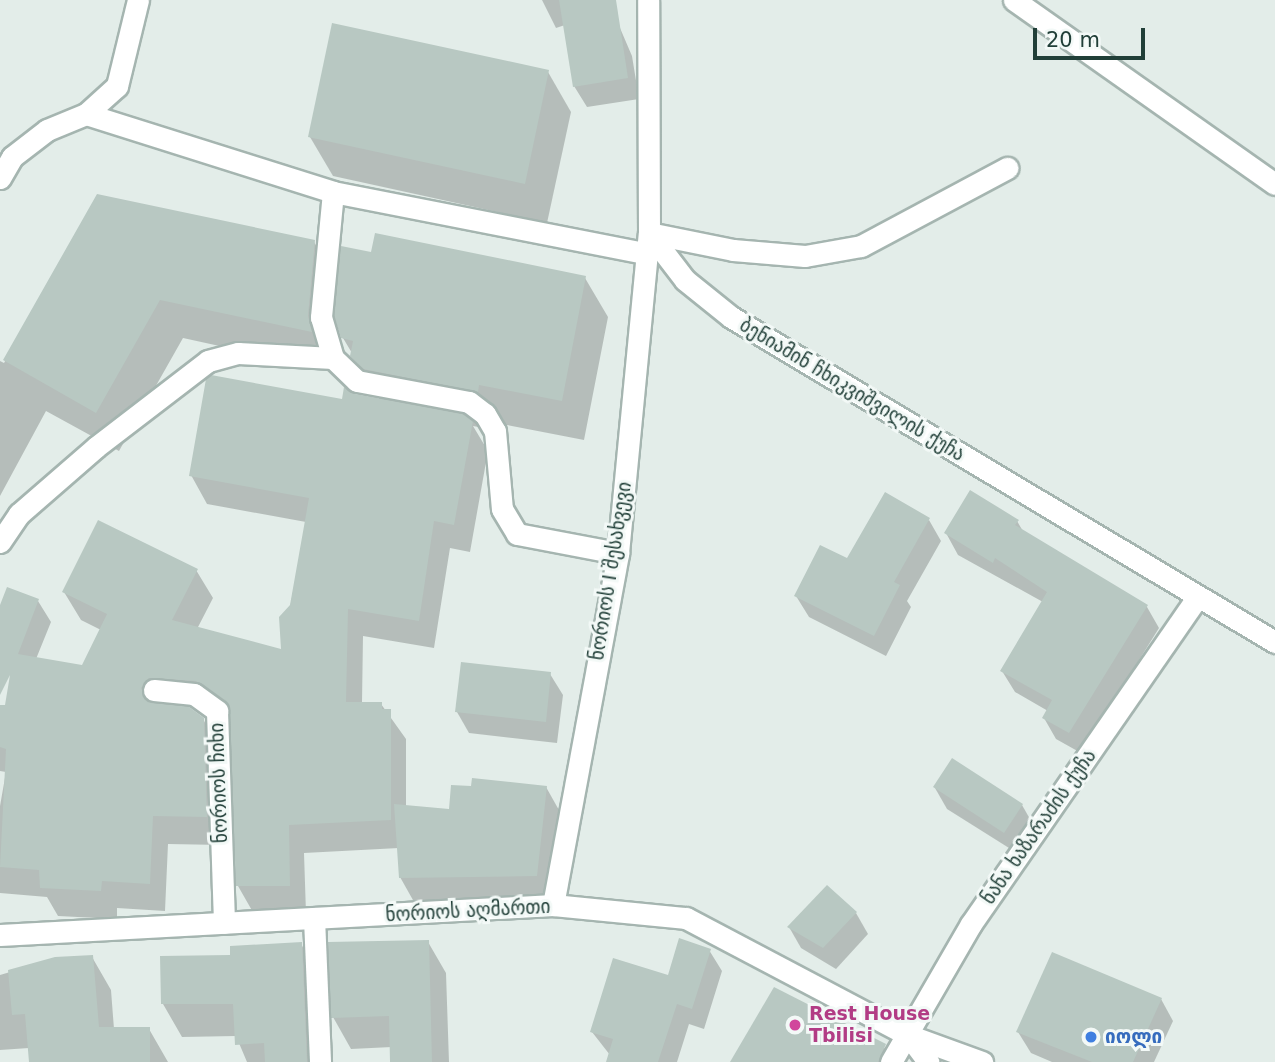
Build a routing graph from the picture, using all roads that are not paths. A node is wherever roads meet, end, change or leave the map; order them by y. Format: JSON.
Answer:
{"nodes":[{"id":1,"x":138,"y":0,"type":"edge"},
{"id":2,"x":648,"y":0,"type":"edge"},
{"id":3,"x":1014,"y":0,"type":"edge"},
{"id":4,"x":86,"y":114,"type":"junction"},
{"id":5,"x":1007,"y":168,"type":"dead end"},
{"id":6,"x":0,"y":178,"type":"edge"},
{"id":7,"x":1275,"y":184,"type":"edge"},
{"id":8,"x":334,"y":192,"type":"junction"},
{"id":9,"x":649,"y":243,"type":"junction"},
{"id":10,"x":333,"y":358,"type":"junction"},
{"id":11,"x":0,"y":542,"type":"edge"},
{"id":12,"x":618,"y":553,"type":"junction"},
{"id":13,"x":1197,"y":598,"type":"junction"},
{"id":14,"x":1275,"y":642,"type":"edge"},
{"id":15,"x":153,"y":690,"type":"dead end"},
{"id":16,"x":553,"y":905,"type":"junction"},
{"id":17,"x":314,"y":918,"type":"junction"},
{"id":18,"x":224,"y":923,"type":"junction"},
{"id":19,"x":0,"y":935,"type":"edge"},
{"id":20,"x":908,"y":1035,"type":"junction"},
{"id":21,"x":320,"y":1062,"type":"edge"},
{"id":22,"x":891,"y":1062,"type":"edge"},
{"id":23,"x":928,"y":1062,"type":"edge"},
{"id":24,"x":982,"y":1062,"type":"edge"}],
"edges":[{"from":1,"to":4,"type":"street"},
{"from":2,"to":9,"type":"street"},
{"from":3,"to":7,"type":"street"},
{"from":4,"to":6,"type":"street"},
{"from":4,"to":8,"type":"street"},
{"from":5,"to":9,"type":"street"},
{"from":8,"to":9,"type":"street"},
{"from":8,"to":10,"type":"street"},
{"from":9,"to":12,"type":"street","name":"ნორიოს I შესახვევი"},
{"from":9,"to":13,"type":"street","name":"ბენიამინ ჩხიკვიშვილის ქუჩა"},
{"from":10,"to":11,"type":"street"},
{"from":10,"to":12,"type":"street"},
{"from":12,"to":16,"type":"street","name":"ნორიოს I შესახვევი"},
{"from":13,"to":14,"type":"street","name":"ბენიამინ ჩხიკვიშვილის ქუჩა"},
{"from":13,"to":20,"type":"street","name":"ნანა ხაზარაძის ქუჩა"},
{"from":15,"to":18,"type":"street","name":"ნორიოს ჩიხი"},
{"from":16,"to":17,"type":"street","name":"ნორიოს აღმართი"},
{"from":16,"to":20,"type":"street","name":"ნორიოს აღმართი"},
{"from":17,"to":18,"type":"street","name":"ნორიოს აღმართი"},
{"from":17,"to":21,"type":"street"},
{"from":18,"to":19,"type":"street","name":"ნორიოს აღმართი"},
{"from":20,"to":22,"type":"street","name":"ნანა ხაზარაძის ქუჩა"},
{"from":20,"to":23,"type":"street","name":"ნორიოს აღმართი"},
{"from":20,"to":24,"type":"street","name":"ნორიოს აღმართი"}]}
